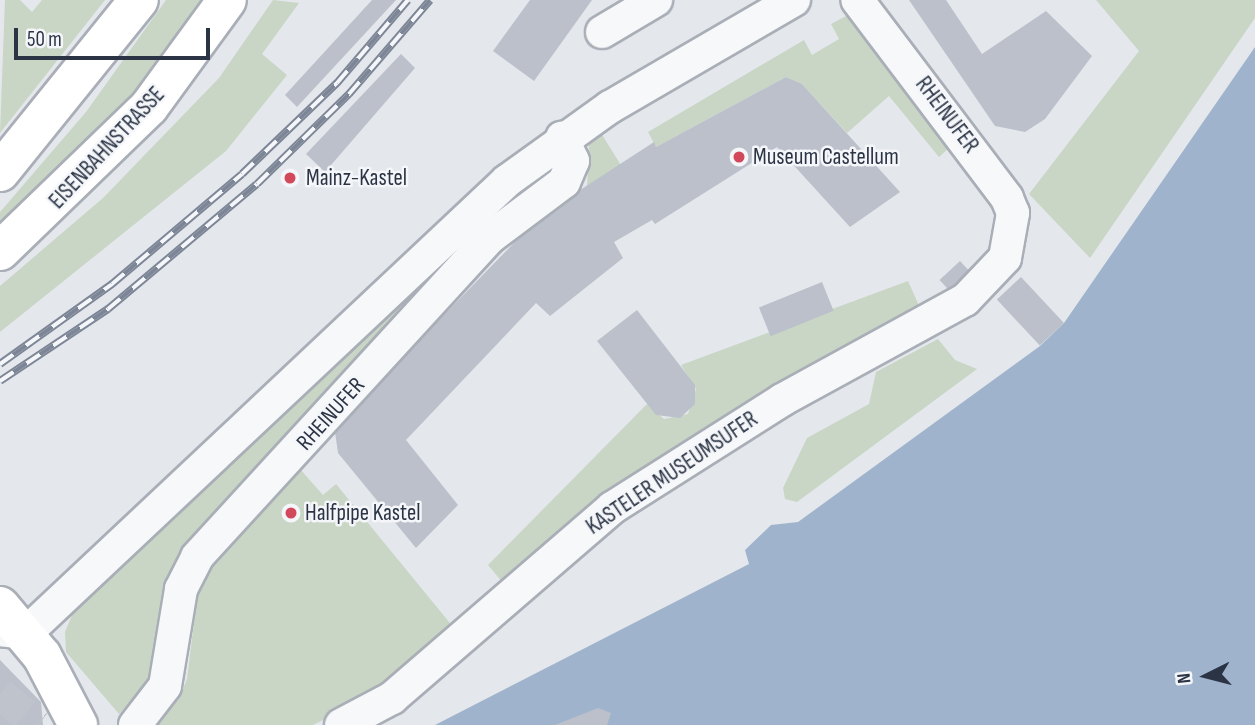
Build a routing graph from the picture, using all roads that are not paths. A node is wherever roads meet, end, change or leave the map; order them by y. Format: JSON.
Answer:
{"nodes":[{"id":1,"x":139,"y":0,"type":"edge"},
{"id":2,"x":227,"y":0,"type":"edge"},
{"id":3,"x":656,"y":0,"type":"edge"},
{"id":4,"x":794,"y":0,"type":"edge"},
{"id":5,"x":857,"y":0,"type":"edge"},
{"id":6,"x":602,"y":32,"type":"dead end"},
{"id":7,"x":562,"y":137,"type":"junction"},
{"id":8,"x":0,"y":172,"type":"edge"},
{"id":9,"x":1012,"y":241,"type":"joint"},
{"id":10,"x":0,"y":251,"type":"edge"},
{"id":11,"x":0,"y":606,"type":"edge"},
{"id":12,"x":19,"y":646,"type":"edge"},
{"id":13,"x":76,"y":725,"type":"edge"},
{"id":14,"x":135,"y":725,"type":"edge"},
{"id":15,"x":341,"y":725,"type":"edge"}],
"edges":[{"from":1,"to":8,"type":"main road"},
{"from":2,"to":10,"type":"main road","name":"EISENBAHNSTRASSE"},
{"from":3,"to":6,"type":"street"},
{"from":4,"to":7,"type":"street","name":"RHEINUFER"},
{"from":5,"to":9,"type":"street","name":"RHEINUFER"},
{"from":7,"to":12,"type":"street","name":"RHEINUFER"},
{"from":7,"to":14,"type":"street","name":"RHEINUFER"},
{"from":9,"to":15,"type":"street","name":"KASTELER MUSEUMSUFER"},
{"from":11,"to":12,"type":"main road"},
{"from":12,"to":13,"type":"main road"}]}
